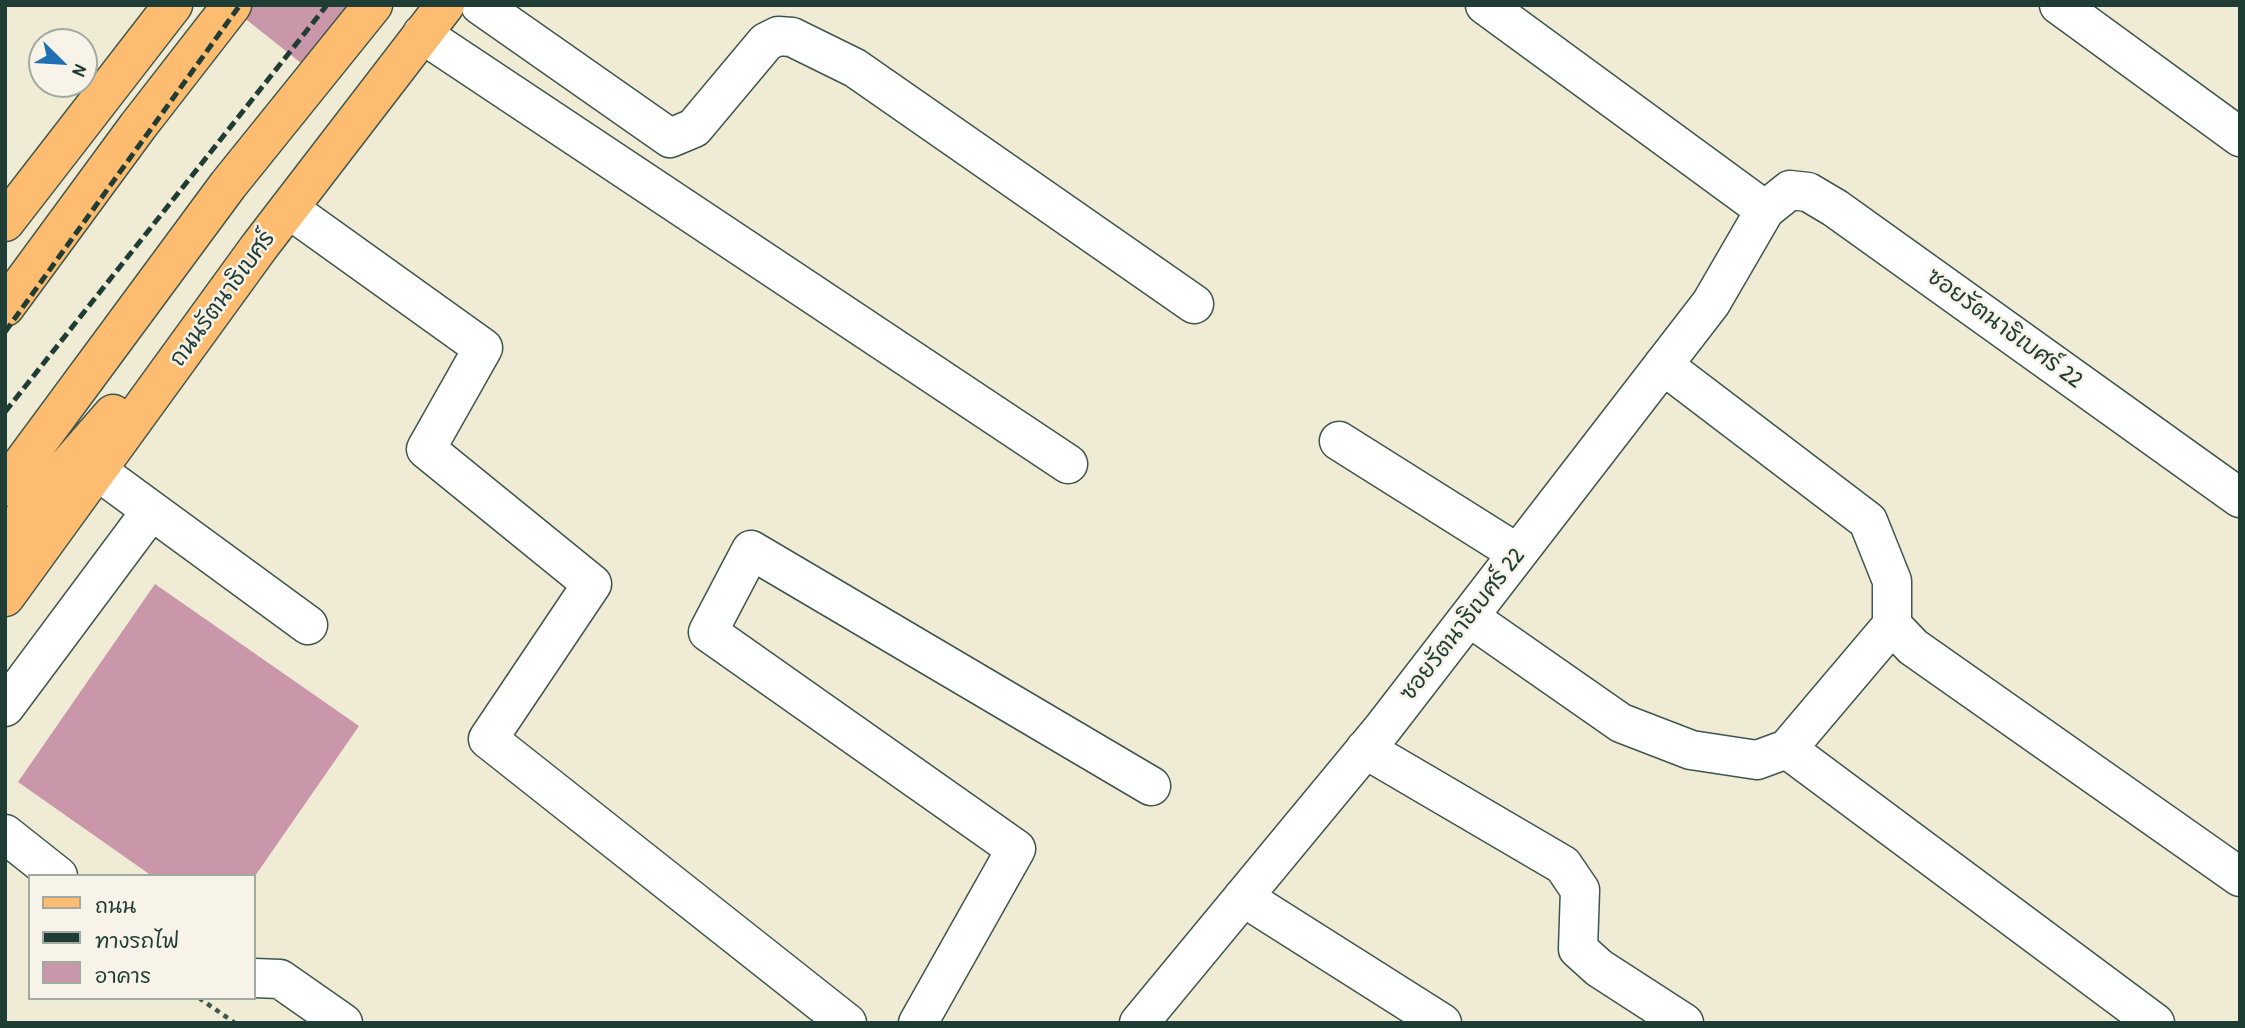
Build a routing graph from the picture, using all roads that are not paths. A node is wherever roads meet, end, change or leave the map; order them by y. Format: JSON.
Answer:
{"nodes":[{"id":1,"x":173,"y":5,"type":"edge"},
{"id":2,"x":232,"y":5,"type":"edge"},
{"id":3,"x":373,"y":5,"type":"edge"},
{"id":4,"x":480,"y":5,"type":"edge"},
{"id":5,"x":1485,"y":5,"type":"edge"},
{"id":6,"x":2059,"y":5,"type":"edge"},
{"id":7,"x":434,"y":20,"type":"edge"},
{"id":8,"x":2240,"y":137,"type":"edge"},
{"id":9,"x":289,"y":209,"type":"junction"},
{"id":10,"x":1765,"y":210,"type":"junction"},
{"id":11,"x":5,"y":222,"type":"edge"},
{"id":12,"x":259,"y":247,"type":"junction"},
{"id":13,"x":1194,"y":304,"type":"dead end"},
{"id":14,"x":5,"y":307,"type":"edge"},
{"id":15,"x":1663,"y":365,"type":"junction"},
{"id":16,"x":1339,"y":441,"type":"dead end"},
{"id":17,"x":1068,"y":464,"type":"dead end"},
{"id":18,"x":99,"y":472,"type":"junction"},
{"id":19,"x":2240,"y":498,"type":"edge"},
{"id":20,"x":151,"y":511,"type":"junction"},
{"id":21,"x":12,"y":515,"type":"edge"},
{"id":22,"x":1517,"y":554,"type":"junction"},
{"id":23,"x":5,"y":597,"type":"edge"},
{"id":24,"x":1469,"y":617,"type":"junction"},
{"id":25,"x":308,"y":625,"type":"dead end"},
{"id":26,"x":1892,"y":625,"type":"junction"},
{"id":27,"x":5,"y":708,"type":"edge"},
{"id":28,"x":1366,"y":749,"type":"junction"},
{"id":29,"x":1787,"y":749,"type":"junction"},
{"id":30,"x":1151,"y":786,"type":"dead end"},
{"id":31,"x":5,"y":834,"type":"edge"},
{"id":32,"x":55,"y":874,"type":"edge"},
{"id":33,"x":2240,"y":877,"type":"edge"},
{"id":34,"x":1243,"y":897,"type":"junction"},
{"id":35,"x":256,"y":978,"type":"edge"},
{"id":36,"x":342,"y":1023,"type":"edge"},
{"id":37,"x":847,"y":1023,"type":"edge"},
{"id":38,"x":918,"y":1023,"type":"edge"},
{"id":39,"x":1139,"y":1023,"type":"edge"},
{"id":40,"x":1442,"y":1023,"type":"edge"},
{"id":41,"x":1684,"y":1023,"type":"edge"},
{"id":42,"x":2155,"y":1023,"type":"edge"}],
"edges":[{"from":1,"to":11,"type":"main road"},
{"from":2,"to":14,"type":"main road"},
{"from":3,"to":21,"type":"main road"},
{"from":4,"to":13,"type":"street"},
{"from":5,"to":10,"type":"street"},
{"from":6,"to":8,"type":"street"},
{"from":7,"to":9,"type":"main road","name":"ถนนรัตนาธิเบศร์"},
{"from":7,"to":17,"type":"street"},
{"from":9,"to":12,"type":"main road","name":"ถนนรัตนาธิเบศร์"},
{"from":9,"to":37,"type":"street"},
{"from":10,"to":15,"type":"street","name":"ซอยรัตนาธิเบศร์ 22"},
{"from":10,"to":19,"type":"street","name":"ซอยรัตนาธิเบศร์ 22"},
{"from":12,"to":18,"type":"main road","name":"ถนนรัตนาธิเบศร์"},
{"from":12,"to":21,"type":"main road"},
{"from":15,"to":22,"type":"street","name":"ซอยรัตนาธิเบศร์ 22"},
{"from":15,"to":26,"type":"street"},
{"from":16,"to":22,"type":"street"},
{"from":18,"to":20,"type":"street"},
{"from":18,"to":23,"type":"main road","name":"ถนนรัตนาธิเบศร์"},
{"from":20,"to":25,"type":"street"},
{"from":20,"to":27,"type":"street"},
{"from":22,"to":24,"type":"street","name":"ซอยรัตนาธิเบศร์ 22"},
{"from":24,"to":28,"type":"street","name":"ซอยรัตนาธิเบศร์ 22"},
{"from":24,"to":29,"type":"street"},
{"from":26,"to":29,"type":"street"},
{"from":26,"to":33,"type":"street"},
{"from":28,"to":34,"type":"street","name":"ซอยรัตนาธิเบศร์ 22"},
{"from":28,"to":41,"type":"street"},
{"from":29,"to":42,"type":"street"},
{"from":30,"to":38,"type":"street"},
{"from":31,"to":32,"type":"street"},
{"from":34,"to":39,"type":"street","name":"ซอยรัตนาธิเบศร์ 22"},
{"from":34,"to":40,"type":"street"},
{"from":35,"to":36,"type":"street"}]}
